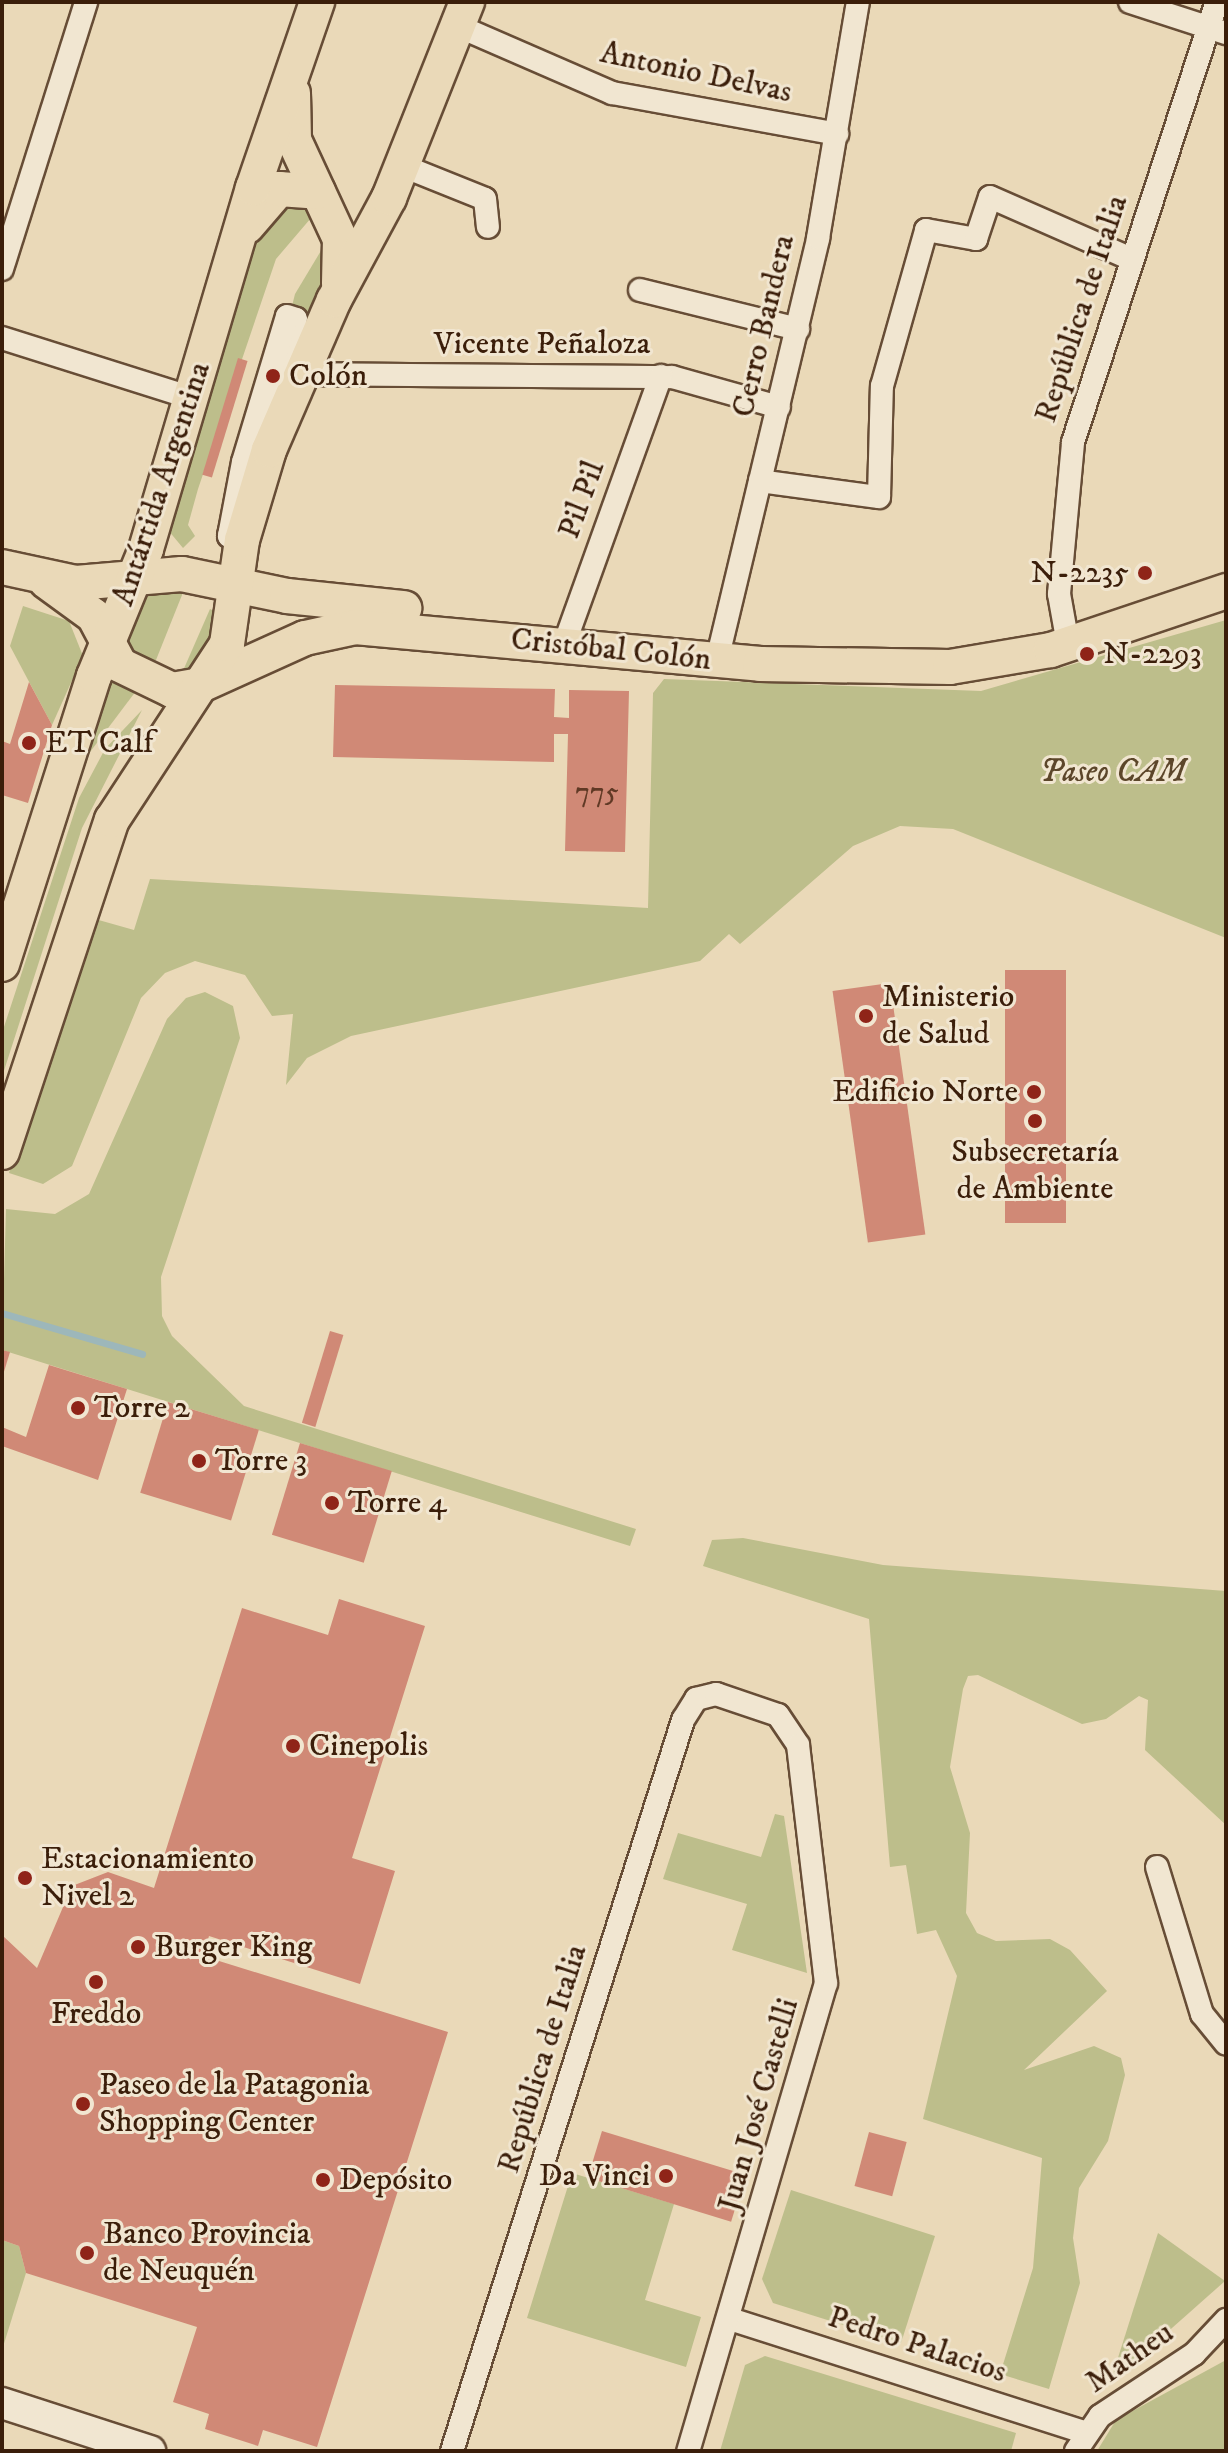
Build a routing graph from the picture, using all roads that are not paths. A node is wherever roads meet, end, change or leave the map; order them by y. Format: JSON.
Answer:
{"nodes":[{"id":1,"x":86,"y":2,"type":"edge"},
{"id":2,"x":317,"y":2,"type":"edge"},
{"id":3,"x":858,"y":2,"type":"edge"},
{"id":4,"x":1130,"y":2,"type":"edge"},
{"id":5,"x":1217,"y":2,"type":"edge"},
{"id":6,"x":462,"y":14,"type":"edge"},
{"id":7,"x":1217,"y":30,"type":"edge"},
{"id":8,"x":304,"y":42,"type":"junction"},
{"id":9,"x":837,"y":134,"type":"junction"},
{"id":10,"x":403,"y":166,"type":"junction"},
{"id":11,"x":318,"y":192,"type":"junction"},
{"id":12,"x":488,"y":227,"type":"dead end"},
{"id":13,"x":239,"y":240,"type":"junction"},
{"id":14,"x":1131,"y":259,"type":"junction"},
{"id":15,"x":2,"y":269,"type":"edge"},
{"id":16,"x":640,"y":290,"type":"dead end"},
{"id":17,"x":334,"y":300,"type":"junction"},
{"id":18,"x":296,"y":319,"type":"joint"},
{"id":19,"x":798,"y":329,"type":"junction"},
{"id":20,"x":2,"y":338,"type":"edge"},
{"id":21,"x":300,"y":374,"type":"junction"},
{"id":22,"x":661,"y":376,"type":"junction"},
{"id":23,"x":192,"y":398,"type":"junction"},
{"id":24,"x":779,"y":407,"type":"junction"},
{"id":25,"x":760,"y":481,"type":"junction"},
{"id":26,"x":2,"y":567,"type":"edge"},
{"id":27,"x":1226,"y":569,"type":"edge"},
{"id":28,"x":137,"y":576,"type":"junction"},
{"id":29,"x":46,"y":581,"type":"junction"},
{"id":30,"x":252,"y":589,"type":"junction"},
{"id":31,"x":1226,"y":591,"type":"edge"},
{"id":32,"x":1065,"y":633,"type":"junction"},
{"id":33,"x":568,"y":635,"type":"junction"},
{"id":34,"x":107,"y":645,"type":"junction"},
{"id":35,"x":720,"y":650,"type":"junction"},
{"id":36,"x":201,"y":685,"type":"junction"},
{"id":37,"x":2,"y":964,"type":"edge"},
{"id":38,"x":2,"y":1152,"type":"edge"},
{"id":39,"x":787,"y":1723,"type":"joint"},
{"id":40,"x":1157,"y":1867,"type":"dead end"},
{"id":41,"x":1226,"y":2044,"type":"edge"},
{"id":42,"x":730,"y":2319,"type":"junction"},
{"id":43,"x":1226,"y":2320,"type":"edge"},
{"id":44,"x":2,"y":2403,"type":"edge"},
{"id":45,"x":1080,"y":2441,"type":"edge"},
{"id":46,"x":150,"y":2451,"type":"edge"},
{"id":47,"x":452,"y":2451,"type":"edge"},
{"id":48,"x":688,"y":2451,"type":"edge"}],
"edges":[{"from":1,"to":15,"type":"street"},
{"from":2,"to":8,"type":"main road","name":"Antártida Argentina"},
{"from":3,"to":9,"type":"street","name":"Cerro Bandera"},
{"from":4,"to":7,"type":"street"},
{"from":5,"to":7,"type":"street","name":"República de Italia"},
{"from":6,"to":9,"type":"street","name":"Antonio Delvas"},
{"from":6,"to":10,"type":"main road"},
{"from":7,"to":14,"type":"street","name":"República de Italia"},
{"from":8,"to":11,"type":"main road"},
{"from":8,"to":13,"type":"main road","name":"Antártida Argentina"},
{"from":9,"to":19,"type":"street","name":"Cerro Bandera"},
{"from":10,"to":12,"type":"street"},
{"from":10,"to":17,"type":"main road"},
{"from":11,"to":13,"type":"main road"},
{"from":11,"to":17,"type":"main road"},
{"from":13,"to":23,"type":"main road","name":"Antártida Argentina"},
{"from":14,"to":25,"type":"street"},
{"from":14,"to":32,"type":"street","name":"República de Italia"},
{"from":16,"to":19,"type":"street"},
{"from":17,"to":21,"type":"main road"},
{"from":18,"to":18,"type":"street"},
{"from":19,"to":24,"type":"street","name":"Cerro Bandera"},
{"from":20,"to":23,"type":"street"},
{"from":21,"to":22,"type":"street","name":"Vicente Peñaloza"},
{"from":21,"to":30,"type":"main road"},
{"from":22,"to":24,"type":"street","name":"Vicente Peñaloza"},
{"from":22,"to":33,"type":"street","name":"Pil Pil"},
{"from":23,"to":28,"type":"main road","name":"Antártida Argentina"},
{"from":24,"to":25,"type":"street","name":"Cerro Bandera"},
{"from":25,"to":35,"type":"street","name":"Cerro Bandera"},
{"from":26,"to":29,"type":"main road","name":"Cristóbal Colón"},
{"from":27,"to":32,"type":"main road","name":"Cristóbal Colón"},
{"from":28,"to":29,"type":"main road","name":"Cristóbal Colón"},
{"from":28,"to":30,"type":"main road","name":"Cristóbal Colón"},
{"from":28,"to":34,"type":"main road","name":"Antártida Argentina"},
{"from":29,"to":34,"type":"main road","name":"Cristóbal Colón"},
{"from":30,"to":33,"type":"main road","name":"Cristóbal Colón"},
{"from":30,"to":36,"type":"main road"},
{"from":31,"to":32,"type":"main road","name":"Cristóbal Colón"},
{"from":32,"to":35,"type":"main road","name":"Cristóbal Colón"},
{"from":33,"to":35,"type":"main road","name":"Cristóbal Colón"},
{"from":33,"to":36,"type":"main road","name":"Cristóbal Colón"},
{"from":34,"to":36,"type":"main road","name":"Cristóbal Colón"},
{"from":34,"to":37,"type":"main road","name":"Antártida Argentina"},
{"from":36,"to":38,"type":"main road"},
{"from":39,"to":42,"type":"street","name":"Juan José Castelli"},
{"from":39,"to":47,"type":"street","name":"República de Italia"},
{"from":40,"to":41,"type":"street"},
{"from":42,"to":45,"type":"street","name":"Pedro Palacios"},
{"from":42,"to":48,"type":"street","name":"Juan José Castelli"},
{"from":43,"to":45,"type":"street","name":"Matheu"},
{"from":44,"to":46,"type":"main road"}]}
